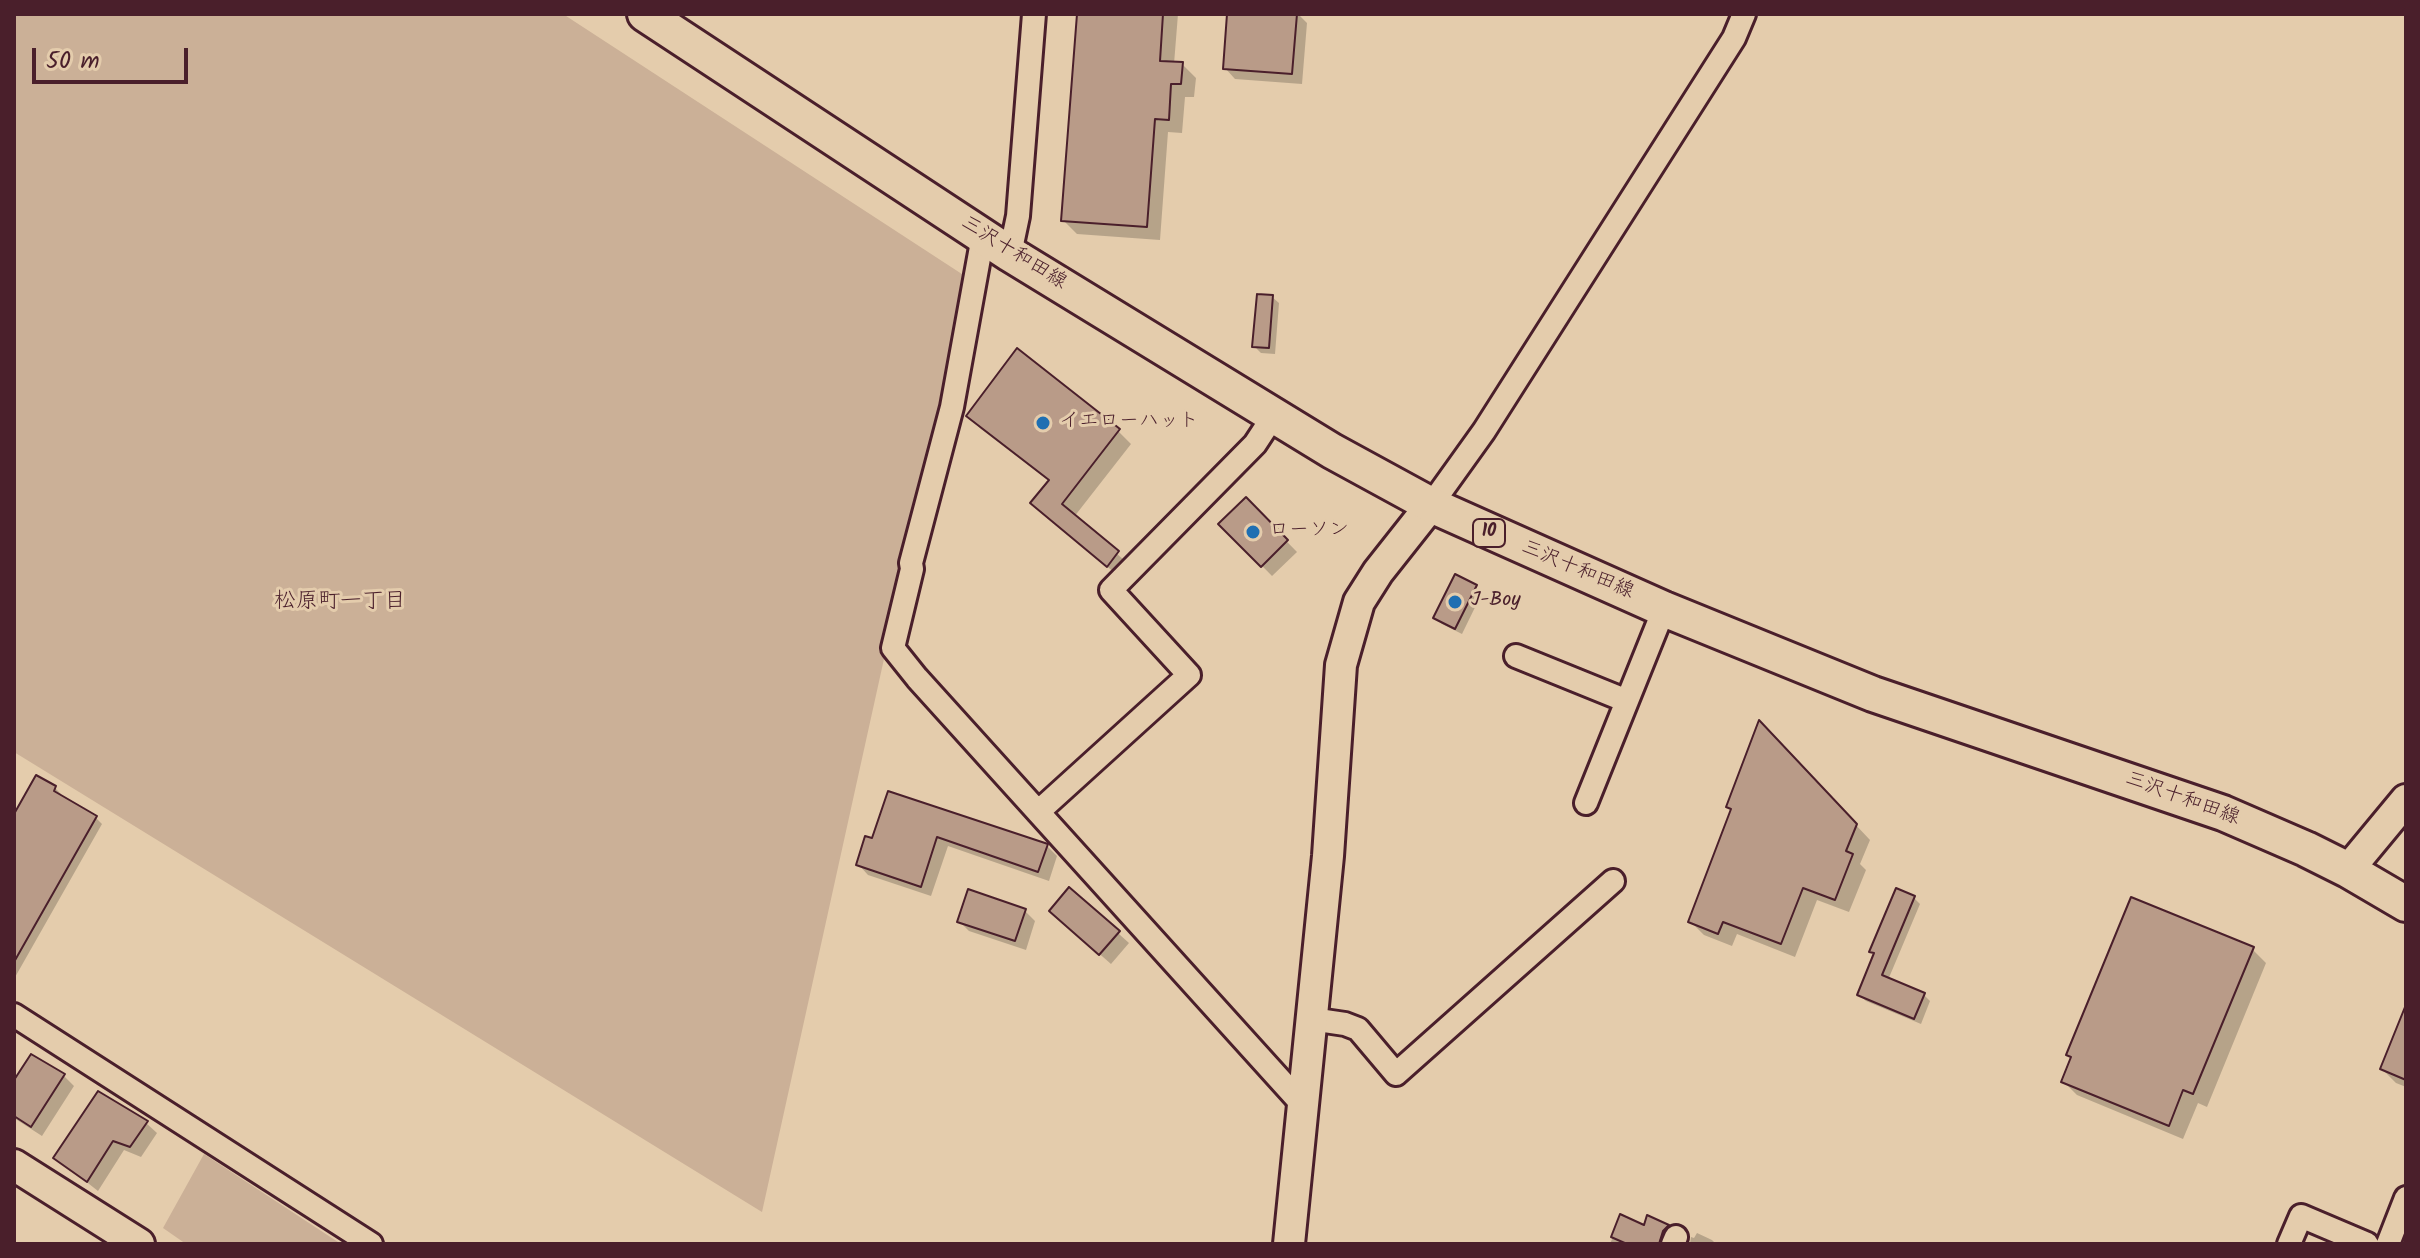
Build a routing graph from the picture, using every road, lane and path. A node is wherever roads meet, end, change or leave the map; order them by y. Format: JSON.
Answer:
{"nodes":[{"id":1,"x":645,"y":14,"type":"edge"},
{"id":2,"x":1034,"y":14,"type":"edge"},
{"id":3,"x":1744,"y":14,"type":"edge"},
{"id":4,"x":997,"y":245,"type":"junction"},
{"id":5,"x":1274,"y":415,"type":"junction"},
{"id":6,"x":1431,"y":505,"type":"junction"},
{"id":7,"x":1664,"y":609,"type":"junction"},
{"id":8,"x":1516,"y":656,"type":"dead end"},
{"id":9,"x":1627,"y":701,"type":"junction"},
{"id":10,"x":2406,"y":800,"type":"edge"},
{"id":11,"x":1586,"y":803,"type":"dead end"},
{"id":12,"x":1038,"y":812,"type":"junction"},
{"id":13,"x":2348,"y":870,"type":"junction"},
{"id":14,"x":1613,"y":881,"type":"dead end"},
{"id":15,"x":2406,"y":904,"type":"edge"},
{"id":16,"x":14,"y":1015,"type":"edge"},
{"id":17,"x":1311,"y":1019,"type":"junction"},
{"id":18,"x":1302,"y":1104,"type":"junction"},
{"id":19,"x":14,"y":1165,"type":"edge"},
{"id":20,"x":2406,"y":1198,"type":"edge"},
{"id":21,"x":120,"y":1239,"type":"edge"},
{"id":22,"x":371,"y":1244,"type":"edge"},
{"id":23,"x":1289,"y":1244,"type":"edge"},
{"id":24,"x":2289,"y":1244,"type":"edge"},
{"id":25,"x":2367,"y":1244,"type":"edge"},
{"id":26,"x":2388,"y":1244,"type":"edge"}],
"edges":[{"from":1,"to":4,"type":"main road","name":"三沢十和田線","number":"10"},
{"from":2,"to":4,"type":"street"},
{"from":3,"to":6,"type":"street"},
{"from":4,"to":5,"type":"main road","name":"三沢十和田線","number":"10"},
{"from":4,"to":12,"type":"street"},
{"from":5,"to":6,"type":"main road","name":"三沢十和田線","number":"10"},
{"from":5,"to":12,"type":"street"},
{"from":6,"to":7,"type":"main road","name":"三沢十和田線","number":"10"},
{"from":6,"to":17,"type":"street"},
{"from":7,"to":9,"type":"street"},
{"from":7,"to":13,"type":"main road","name":"三沢十和田線","number":"10"},
{"from":8,"to":9,"type":"street"},
{"from":9,"to":11,"type":"street"},
{"from":10,"to":13,"type":"street"},
{"from":12,"to":18,"type":"street"},
{"from":13,"to":15,"type":"main road","name":"三沢十和田線","number":"10"},
{"from":14,"to":17,"type":"street"},
{"from":16,"to":22,"type":"street"},
{"from":17,"to":18,"type":"street"},
{"from":18,"to":23,"type":"street"},
{"from":19,"to":21,"type":"street"},
{"from":20,"to":26,"type":"street"},
{"from":24,"to":25,"type":"street"}]}
